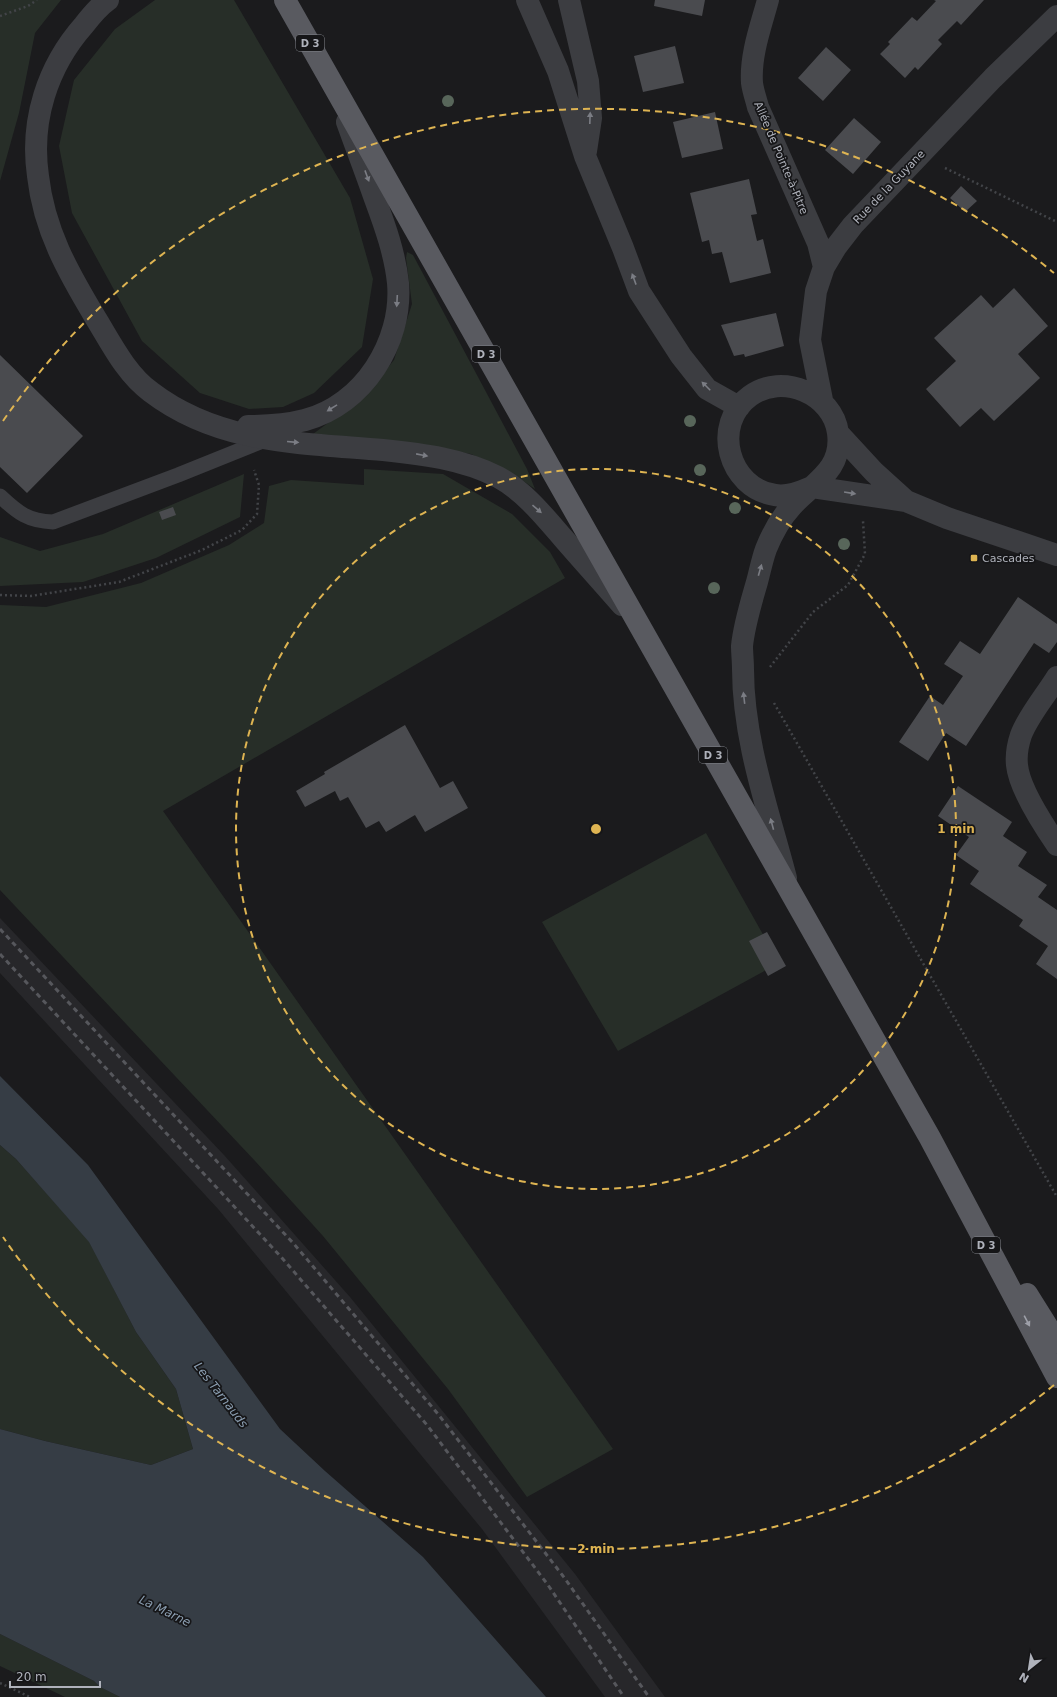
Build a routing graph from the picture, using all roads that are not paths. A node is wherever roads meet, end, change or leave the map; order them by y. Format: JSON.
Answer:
{"nodes":[{"id":1,"x":108,"y":0,"type":"edge"},
{"id":2,"x":285,"y":0,"type":"edge"},
{"id":3,"x":527,"y":0,"type":"edge"},
{"id":4,"x":569,"y":0,"type":"edge"},
{"id":5,"x":768,"y":0,"type":"edge"},
{"id":6,"x":1057,"y":16,"type":"edge"},
{"id":7,"x":335,"y":87,"type":"junction"},
{"id":8,"x":585,"y":156,"type":"junction"},
{"id":9,"x":824,"y":266,"type":"junction"},
{"id":10,"x":822,"y":400,"type":"junction"},
{"id":11,"x":739,"y":407,"type":"junction"},
{"id":12,"x":201,"y":421,"type":"junction"},
{"id":13,"x":838,"y":433,"type":"junction"},
{"id":14,"x":256,"y":444,"type":"junction"},
{"id":15,"x":812,"y":487,"type":"junction"},
{"id":16,"x":0,"y":496,"type":"edge"},
{"id":17,"x":906,"y":501,"type":"junction"},
{"id":18,"x":1057,"y":555,"type":"edge"},
{"id":19,"x":638,"y":622,"type":"junction"},
{"id":20,"x":1057,"y":677,"type":"edge"},
{"id":21,"x":1057,"y":845,"type":"edge"},
{"id":22,"x":789,"y":889,"type":"junction"},
{"id":23,"x":930,"y":1138,"type":"junction"},
{"id":24,"x":1057,"y":1342,"type":"edge"},
{"id":25,"x":1057,"y":1377,"type":"edge"}],
"edges":[{"from":1,"to":12,"type":"street"},
{"from":2,"to":7,"type":"main road","number":"D 3"},
{"from":3,"to":8,"type":"street"},
{"from":8,"to":4,"type":"street","one_way":true},
{"from":5,"to":9,"type":"street","name":"Allée de Pointe-à-Pitre"},
{"from":6,"to":9,"type":"street","name":"Rue de la Guyane"},
{"from":7,"to":12,"type":"street","one_way":true},
{"from":7,"to":19,"type":"main road","number":"D 3"},
{"from":11,"to":8,"type":"street","one_way":true},
{"from":9,"to":10,"type":"street","name":"Rue de la Guyane"},
{"from":10,"to":11,"type":"street"},
{"from":10,"to":13,"type":"street"},
{"from":11,"to":15,"type":"street"},
{"from":12,"to":14,"type":"street"},
{"from":13,"to":15,"type":"street"},
{"from":13,"to":17,"type":"street"},
{"from":14,"to":16,"type":"lane"},
{"from":14,"to":19,"type":"street","one_way":true},
{"from":15,"to":17,"type":"street","one_way":true},
{"from":22,"to":15,"type":"street","one_way":true},
{"from":17,"to":18,"type":"street"},
{"from":19,"to":22,"type":"main road","number":"D 3"},
{"from":20,"to":21,"type":"street"},
{"from":22,"to":23,"type":"main road","number":"D 3"},
{"from":23,"to":24,"type":"main road","number":"D 3"},
{"from":23,"to":25,"type":"main road","number":"D 3","one_way":true}]}
